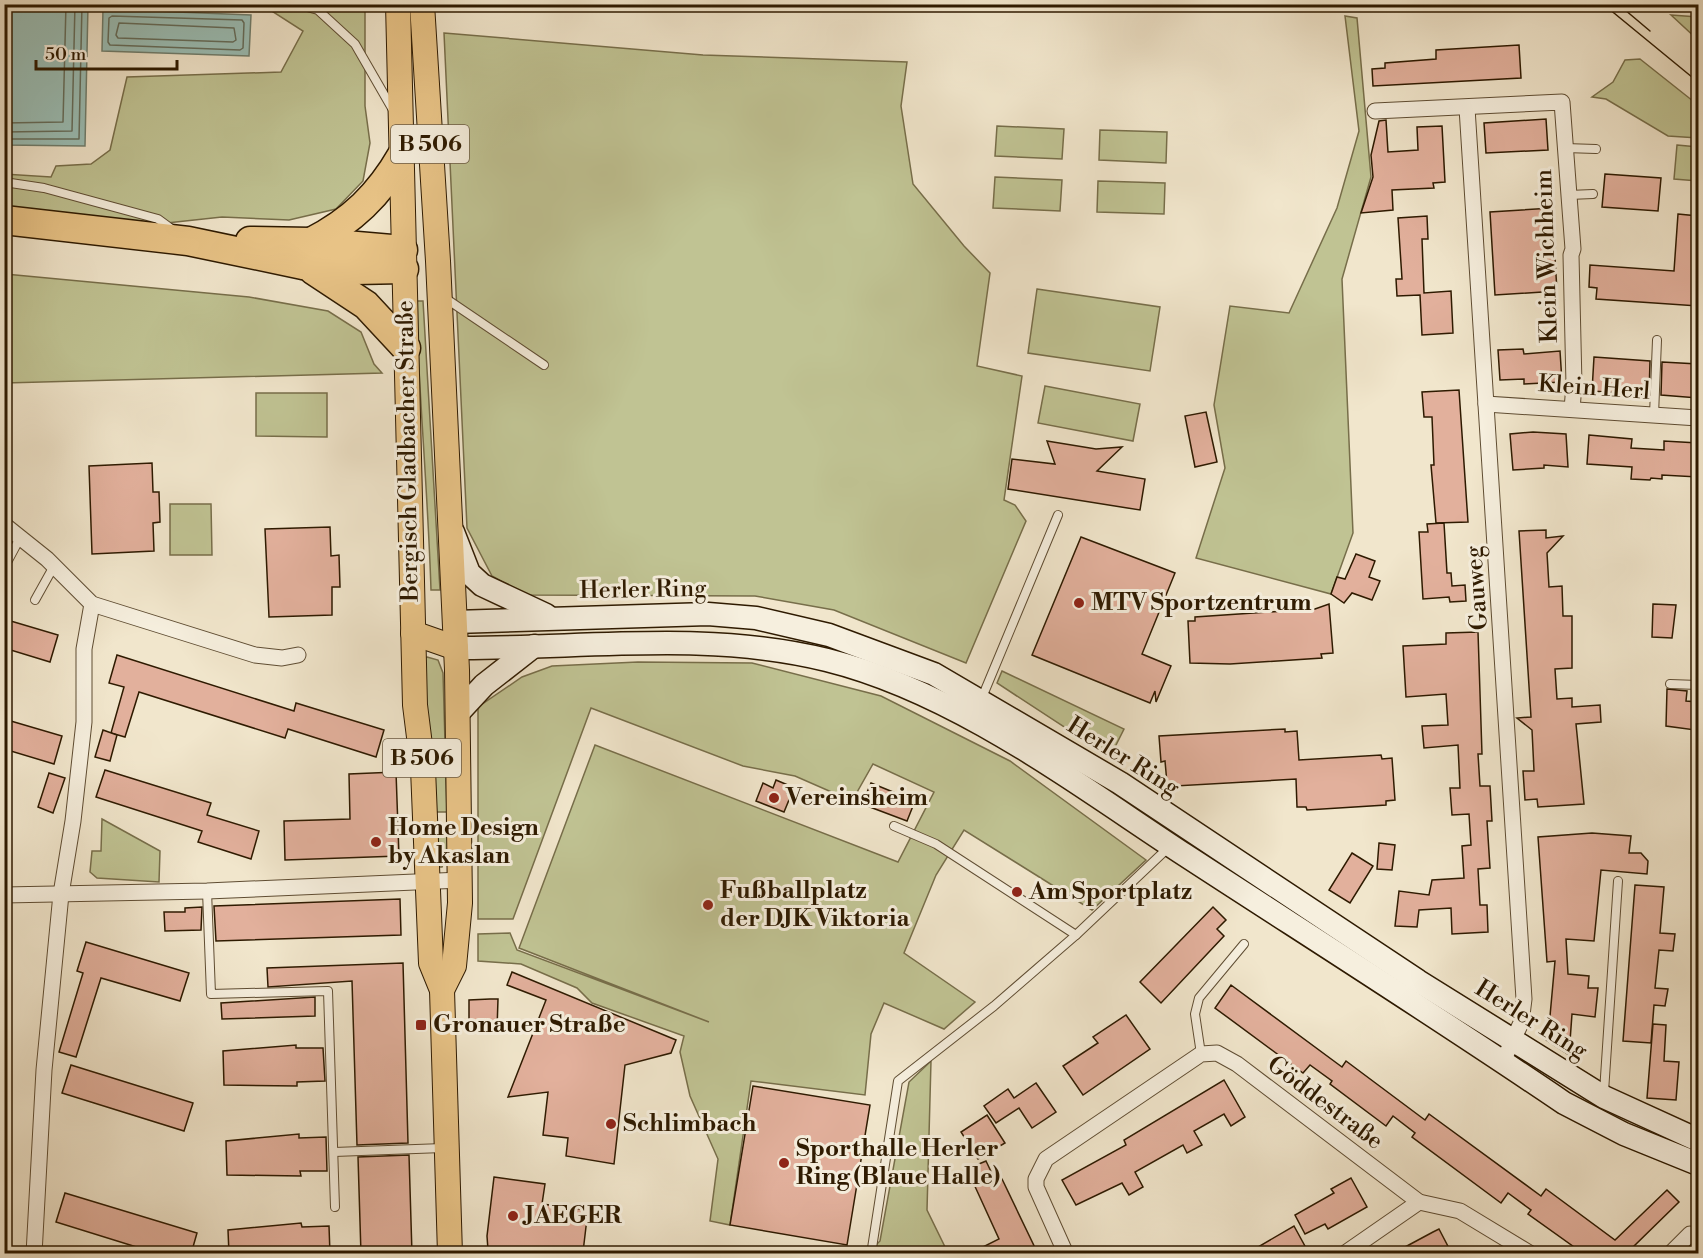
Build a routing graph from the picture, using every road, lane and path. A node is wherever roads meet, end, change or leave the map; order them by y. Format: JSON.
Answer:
{"nodes":[{"id":1,"x":296,"y":4,"type":"edge"},
{"id":2,"x":398,"y":4,"type":"edge"},
{"id":3,"x":422,"y":4,"type":"edge"},
{"id":4,"x":1467,"y":108,"type":"junction"},
{"id":5,"x":1375,"y":111,"type":"dead end"},
{"id":6,"x":401,"y":122,"type":"junction"},
{"id":7,"x":1565,"y":148,"type":"junction"},
{"id":8,"x":1596,"y":149,"type":"dead end"},
{"id":9,"x":402,"y":155,"type":"junction"},
{"id":10,"x":4,"y":182,"type":"edge"},
{"id":11,"x":1593,"y":194,"type":"dead end"},
{"id":12,"x":1569,"y":195,"type":"junction"},
{"id":13,"x":4,"y":220,"type":"edge"},
{"id":14,"x":189,"y":241,"type":"junction"},
{"id":15,"x":307,"y":253,"type":"junction"},
{"id":16,"x":404,"y":260,"type":"junction"},
{"id":17,"x":438,"y":261,"type":"junction"},
{"id":18,"x":439,"y":293,"type":"junction"},
{"id":19,"x":1657,"y":340,"type":"dead end"},
{"id":20,"x":406,"y":348,"type":"junction"},
{"id":21,"x":544,"y":365,"type":"dead end"},
{"id":22,"x":1486,"y":404,"type":"junction"},
{"id":23,"x":1572,"y":409,"type":"junction"},
{"id":24,"x":1654,"y":415,"type":"junction"},
{"id":25,"x":1698,"y":418,"type":"edge"},
{"id":26,"x":1058,"y":515,"type":"dead end"},
{"id":27,"x":6,"y":528,"type":"edge"},
{"id":28,"x":452,"y":529,"type":"junction"},
{"id":29,"x":21,"y":538,"type":"junction"},
{"id":30,"x":54,"y":566,"type":"junction"},
{"id":31,"x":4,"y":568,"type":"edge"},
{"id":32,"x":35,"y":600,"type":"dead end"},
{"id":33,"x":92,"y":604,"type":"junction"},
{"id":34,"x":556,"y":619,"type":"junction"},
{"id":35,"x":455,"y":621,"type":"junction"},
{"id":36,"x":413,"y":633,"type":"junction"},
{"id":37,"x":534,"y":646,"type":"junction"},
{"id":38,"x":456,"y":648,"type":"junction"},
{"id":39,"x":298,"y":655,"type":"dead end"},
{"id":40,"x":1670,"y":684,"type":"dead end"},
{"id":41,"x":1698,"y":685,"type":"edge"},
{"id":42,"x":981,"y":701,"type":"junction"},
{"id":43,"x":458,"y":713,"type":"junction"},
{"id":44,"x":894,"y":826,"type":"dead end"},
{"id":45,"x":1171,"y":846,"type":"junction"},
{"id":46,"x":461,"y":880,"type":"junction"},
{"id":47,"x":1618,"y":881,"type":"dead end"},
{"id":48,"x":428,"y":882,"type":"junction"},
{"id":49,"x":207,"y":891,"type":"junction"},
{"id":50,"x":61,"y":894,"type":"junction"},
{"id":51,"x":4,"y":895,"type":"edge"},
{"id":52,"x":1076,"y":935,"type":"junction"},
{"id":53,"x":1244,"y":944,"type":"dead end"},
{"id":54,"x":442,"y":990,"type":"junction"},
{"id":55,"x":1514,"y":1041,"type":"junction"},
{"id":56,"x":1201,"y":1054,"type":"junction"},
{"id":57,"x":1503,"y":1061,"type":"junction"},
{"id":58,"x":1604,"y":1097,"type":"junction"},
{"id":59,"x":1698,"y":1140,"type":"edge"},
{"id":60,"x":447,"y":1148,"type":"junction"},
{"id":61,"x":334,"y":1152,"type":"junction"},
{"id":62,"x":1698,"y":1164,"type":"edge"},
{"id":63,"x":1419,"y":1202,"type":"junction"},
{"id":64,"x":335,"y":1207,"type":"dead end"},
{"id":65,"x":1690,"y":1234,"type":"dead end"},
{"id":66,"x":872,"y":1248,"type":"dead end"},
{"id":67,"x":34,"y":1254,"type":"edge"},
{"id":68,"x":450,"y":1254,"type":"edge"},
{"id":69,"x":1066,"y":1254,"type":"edge"},
{"id":70,"x":1344,"y":1254,"type":"edge"},
{"id":71,"x":1531,"y":1254,"type":"edge"},
{"id":72,"x":1670,"y":1254,"type":"edge"}],
"edges":[{"from":1,"to":6,"type":"lane"},
{"from":2,"to":6,"type":"main road","name":"Bergisch Gladbacher Straße","number":"B 506"},
{"from":3,"to":17,"type":"main road","name":"Bergisch Gladbacher Straße","number":"B 506"},
{"from":4,"to":5,"type":"street"},
{"from":4,"to":7,"type":"street","name":"Klein Wichheim"},
{"from":4,"to":22,"type":"street","name":"Gauweg"},
{"from":6,"to":9,"type":"main road","name":"Bergisch Gladbacher Straße","number":"B 506"},
{"from":7,"to":8,"type":"lane"},
{"from":7,"to":12,"type":"street","name":"Klein Wichheim"},
{"from":9,"to":15,"type":"highway"},
{"from":9,"to":16,"type":"main road","name":"Bergisch Gladbacher Straße","number":"B 506"},
{"from":10,"to":14,"type":"lane"},
{"from":11,"to":12,"type":"lane"},
{"from":12,"to":23,"type":"street","name":"Klein Wichheim"},
{"from":13,"to":14,"type":"highway"},
{"from":14,"to":15,"type":"highway"},
{"from":15,"to":16,"type":"highway"},
{"from":15,"to":20,"type":"highway"},
{"from":16,"to":17,"type":"main road"},
{"from":16,"to":20,"type":"main road","name":"Bergisch Gladbacher Straße","number":"B 506"},
{"from":17,"to":18,"type":"main road","name":"Bergisch Gladbacher Straße","number":"B 506"},
{"from":18,"to":21,"type":"lane"},
{"from":18,"to":28,"type":"main road","name":"Bergisch Gladbacher Straße","number":"B 506"},
{"from":19,"to":24,"type":"lane"},
{"from":20,"to":36,"type":"main road","name":"Bergisch Gladbacher Straße","number":"B 506"},
{"from":22,"to":23,"type":"street","name":"Klein Herl"},
{"from":22,"to":55,"type":"street","name":"Gauweg"},
{"from":23,"to":24,"type":"street","name":"Klein Herl"},
{"from":24,"to":25,"type":"street","name":"Klein Herl"},
{"from":26,"to":42,"type":"lane"},
{"from":27,"to":29,"type":"street"},
{"from":28,"to":34,"type":"main road"},
{"from":28,"to":35,"type":"main road","name":"Bergisch Gladbacher Straße","number":"B 506"},
{"from":29,"to":30,"type":"street"},
{"from":29,"to":31,"type":"lane"},
{"from":30,"to":32,"type":"lane"},
{"from":30,"to":33,"type":"street"},
{"from":33,"to":39,"type":"street"},
{"from":33,"to":50,"type":"street"},
{"from":34,"to":35,"type":"main road","name":"Herler Ring"},
{"from":34,"to":42,"type":"main road","name":"Herler Ring"},
{"from":35,"to":36,"type":"main road","name":"Bergisch Gladbacher Straße"},
{"from":35,"to":38,"type":"main road","name":"Bergisch Gladbacher Straße","number":"B 506"},
{"from":36,"to":38,"type":"main road","name":"Bergisch Gladbacher Straße"},
{"from":36,"to":48,"type":"main road","name":"Bergisch Gladbacher Straße","number":"B 506"},
{"from":37,"to":38,"type":"main road","name":"Herler Ring"},
{"from":37,"to":43,"type":"main road"},
{"from":37,"to":45,"type":"main road","name":"Herler Ring"},
{"from":38,"to":43,"type":"main road","name":"Bergisch Gladbacher Straße","number":"B 506"},
{"from":40,"to":41,"type":"lane"},
{"from":42,"to":55,"type":"main road","name":"Herler Ring"},
{"from":43,"to":46,"type":"main road","name":"Bergisch Gladbacher Straße","number":"B 506"},
{"from":44,"to":52,"type":"lane"},
{"from":45,"to":52,"type":"lane"},
{"from":45,"to":57,"type":"main road","name":"Herler Ring"},
{"from":46,"to":48,"type":"street"},
{"from":46,"to":54,"type":"main road","name":"Bergisch Gladbacher Straße","number":"B 506"},
{"from":47,"to":58,"type":"lane"},
{"from":48,"to":49,"type":"street"},
{"from":48,"to":54,"type":"main road","name":"Bergisch Gladbacher Straße","number":"B 506"},
{"from":49,"to":50,"type":"street"},
{"from":49,"to":61,"type":"lane"},
{"from":50,"to":51,"type":"street"},
{"from":50,"to":67,"type":"street"},
{"from":52,"to":66,"type":"lane"},
{"from":53,"to":56,"type":"lane"},
{"from":54,"to":60,"type":"main road","name":"Bergisch Gladbacher Straße","number":"B 506"},
{"from":55,"to":57,"type":"street","name":"Gauweg"},
{"from":55,"to":58,"type":"main road","name":"Herler Ring"},
{"from":56,"to":63,"type":"street","name":"Göddestraße"},
{"from":56,"to":69,"type":"street"},
{"from":57,"to":62,"type":"main road","name":"Herler Ring"},
{"from":58,"to":59,"type":"main road","name":"Herler Ring"},
{"from":60,"to":61,"type":"lane"},
{"from":60,"to":68,"type":"main road","name":"Bergisch Gladbacher Straße","number":"B 506"},
{"from":61,"to":64,"type":"lane"},
{"from":63,"to":70,"type":"street"},
{"from":63,"to":71,"type":"street","name":"Göddestraße"},
{"from":65,"to":72,"type":"street"}]}
